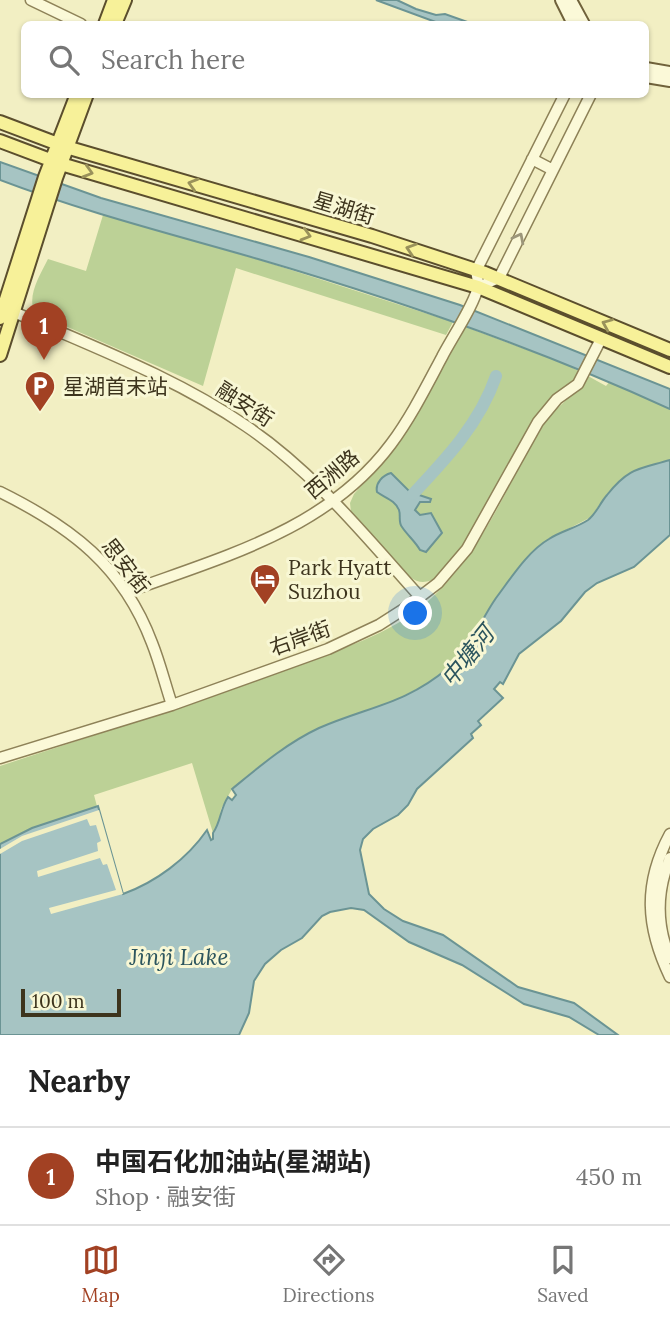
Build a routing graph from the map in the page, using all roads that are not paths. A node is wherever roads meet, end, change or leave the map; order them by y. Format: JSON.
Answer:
{"nodes":[{"id":1,"x":31,"y":0,"type":"edge"},
{"id":2,"x":114,"y":0,"type":"edge"},
{"id":3,"x":125,"y":0,"type":"edge"},
{"id":4,"x":562,"y":0,"type":"edge"},
{"id":5,"x":571,"y":0,"type":"edge"},
{"id":6,"x":75,"y":21,"type":"edge"},
{"id":7,"x":106,"y":21,"type":"edge"},
{"id":8,"x":116,"y":21,"type":"edge"},
{"id":9,"x":572,"y":21,"type":"edge"},
{"id":10,"x":582,"y":21,"type":"edge"},
{"id":11,"x":649,"y":68,"type":"edge"},
{"id":12,"x":670,"y":72,"type":"edge"},
{"id":13,"x":649,"y":78,"type":"edge"},
{"id":14,"x":670,"y":81,"type":"edge"},
{"id":15,"x":76,"y":98,"type":"edge"},
{"id":16,"x":85,"y":98,"type":"edge"},
{"id":17,"x":563,"y":98,"type":"edge"},
{"id":18,"x":589,"y":98,"type":"edge"},
{"id":19,"x":0,"y":122,"type":"edge"},
{"id":20,"x":0,"y":141,"type":"edge"},
{"id":21,"x":62,"y":146,"type":"junction"},
{"id":22,"x":532,"y":159,"type":"junction"},
{"id":23,"x":56,"y":162,"type":"junction"},
{"id":24,"x":553,"y":170,"type":"junction"},
{"id":25,"x":476,"y":271,"type":"junction"},
{"id":26,"x":499,"y":278,"type":"junction"},
{"id":27,"x":478,"y":288,"type":"junction"},
{"id":28,"x":6,"y":313,"type":"edge"},
{"id":29,"x":598,"y":344,"type":"junction"},
{"id":30,"x":670,"y":350,"type":"edge"},
{"id":31,"x":0,"y":355,"type":"edge"},
{"id":32,"x":670,"y":367,"type":"edge"},
{"id":33,"x":0,"y":492,"type":"edge"},
{"id":34,"x":334,"y":501,"type":"junction"},
{"id":35,"x":127,"y":592,"type":"junction"},
{"id":36,"x":421,"y":597,"type":"junction"},
{"id":37,"x":172,"y":705,"type":"junction"},
{"id":38,"x":0,"y":758,"type":"edge"},
{"id":39,"x":670,"y":834,"type":"edge"},
{"id":40,"x":670,"y":858,"type":"edge"},
{"id":41,"x":670,"y":958,"type":"edge"},
{"id":42,"x":670,"y":976,"type":"edge"}],
"edges":[{"from":1,"to":6,"type":"street"},
{"from":2,"to":7,"type":"main road"},
{"from":3,"to":8,"type":"main road"},
{"from":4,"to":9,"type":"main road"},
{"from":5,"to":10,"type":"main road"},
{"from":11,"to":12,"type":"main road"},
{"from":13,"to":14,"type":"main road"},
{"from":15,"to":21,"type":"main road"},
{"from":16,"to":21,"type":"main road"},
{"from":17,"to":22,"type":"street"},
{"from":18,"to":24,"type":"street"},
{"from":19,"to":21,"type":"main road","name":"星湖街"},
{"from":20,"to":23,"type":"main road","name":"星湖街"},
{"from":21,"to":23,"type":"main road"},
{"from":25,"to":21,"type":"main road","name":"星湖街","one_way":true},
{"from":22,"to":24,"type":"street"},
{"from":22,"to":25,"type":"street"},
{"from":23,"to":27,"type":"main road","name":"星湖街","one_way":true},
{"from":23,"to":28,"type":"main road"},
{"from":26,"to":24,"type":"street","one_way":true},
{"from":25,"to":26,"type":"main road","name":"星湖街"},
{"from":25,"to":27,"type":"street"},
{"from":26,"to":27,"type":"street"},
{"from":30,"to":26,"type":"main road","name":"星湖街","one_way":true},
{"from":27,"to":29,"type":"main road","name":"星湖街"},
{"from":27,"to":34,"type":"street","name":"西洲路"},
{"from":28,"to":31,"type":"main road"},
{"from":28,"to":34,"type":"street","name":"融安街"},
{"from":29,"to":32,"type":"main road","name":"星湖街"},
{"from":29,"to":36,"type":"street","name":"右岸街"},
{"from":33,"to":35,"type":"street","name":"思安街"},
{"from":34,"to":35,"type":"street","name":"西洲路"},
{"from":34,"to":36,"type":"street","name":"融安街"},
{"from":35,"to":37,"type":"street","name":"思安街"},
{"from":36,"to":37,"type":"street","name":"右岸街"},
{"from":37,"to":38,"type":"street","name":"右岸街"},
{"from":39,"to":42,"type":"street"},
{"from":40,"to":41,"type":"street"}]}
